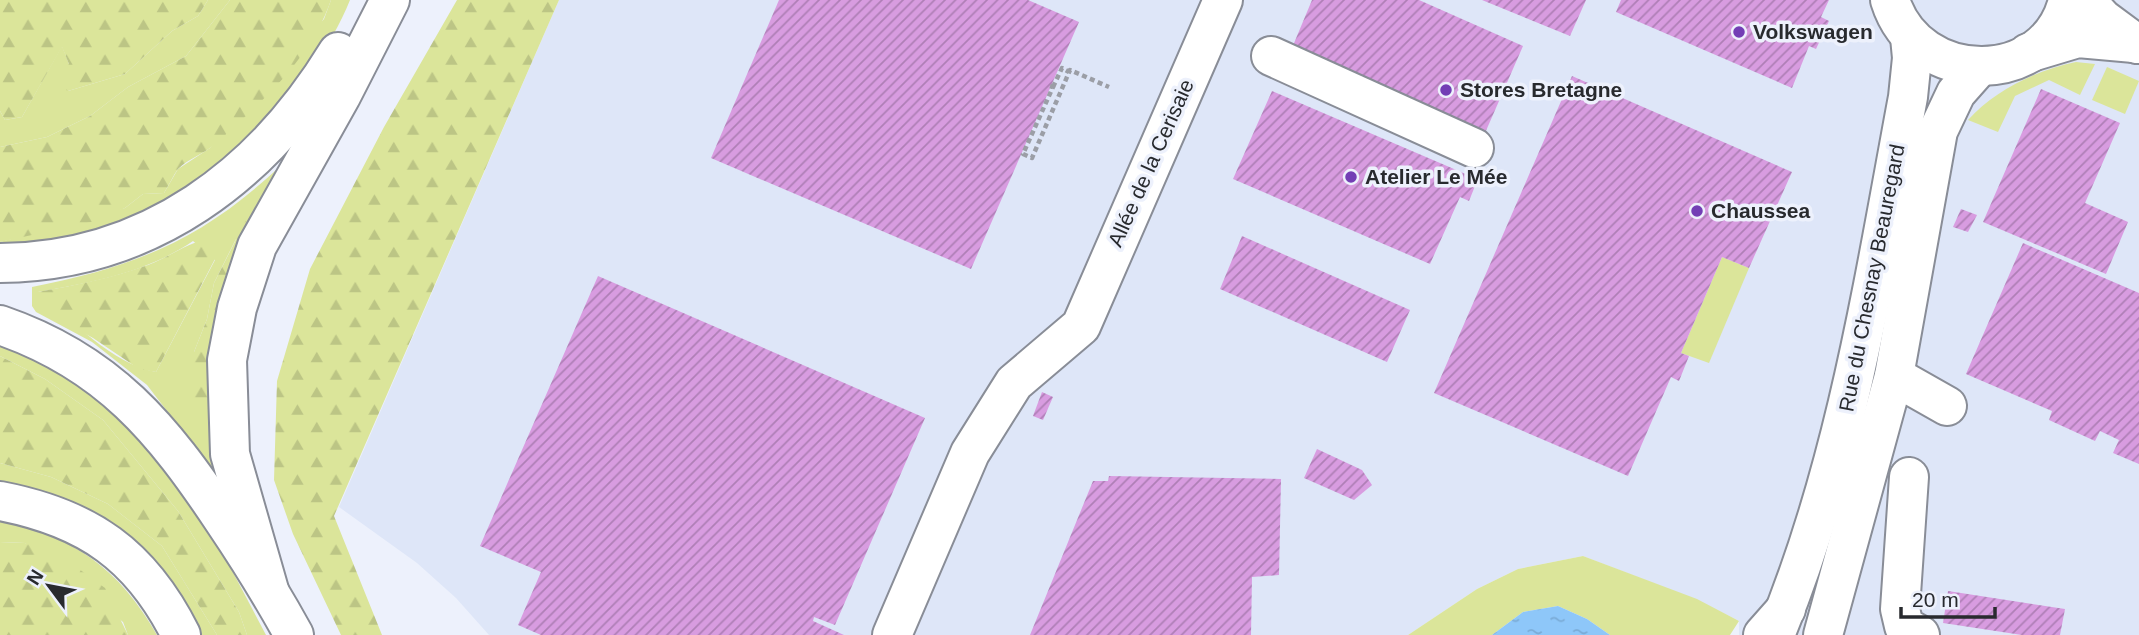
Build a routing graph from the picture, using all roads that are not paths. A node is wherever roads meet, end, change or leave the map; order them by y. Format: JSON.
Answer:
{"nodes":[{"id":1,"x":363,"y":0,"type":"edge"},
{"id":2,"x":390,"y":0,"type":"edge"},
{"id":3,"x":1223,"y":0,"type":"edge"},
{"id":4,"x":1890,"y":0,"type":"edge"},
{"id":5,"x":2068,"y":0,"type":"edge"},
{"id":6,"x":2085,"y":0,"type":"edge"},
{"id":7,"x":1910,"y":37,"type":"junction"},
{"id":8,"x":2137,"y":44,"type":"edge"},
{"id":9,"x":2028,"y":53,"type":"junction"},
{"id":10,"x":1271,"y":56,"type":"dead end"},
{"id":11,"x":1979,"y":67,"type":"junction"},
{"id":12,"x":1474,"y":148,"type":"dead end"},
{"id":13,"x":0,"y":263,"type":"edge"},
{"id":14,"x":0,"y":325,"type":"edge"},
{"id":15,"x":1894,"y":376,"type":"junction"},
{"id":16,"x":1947,"y":406,"type":"dead end"},
{"id":17,"x":1909,"y":477,"type":"dead end"},
{"id":18,"x":0,"y":501,"type":"edge"},
{"id":19,"x":269,"y":590,"type":"junction"},
{"id":20,"x":1774,"y":626,"type":"edge"},
{"id":21,"x":181,"y":635,"type":"edge"},
{"id":22,"x":293,"y":635,"type":"edge"},
{"id":23,"x":892,"y":635,"type":"edge"},
{"id":24,"x":1823,"y":635,"type":"edge"},
{"id":25,"x":1920,"y":635,"type":"edge"}],
"edges":[{"from":1,"to":13,"type":"main road"},
{"from":2,"to":19,"type":"main road"},
{"from":3,"to":23,"type":"main road","name":"Allée de la Cerisaie"},
{"from":4,"to":7,"type":"main road"},
{"from":5,"to":9,"type":"main road"},
{"from":6,"to":8,"type":"main road"},
{"from":7,"to":11,"type":"main road"},
{"from":7,"to":20,"type":"main road","name":"Rue du Chesnay Beauregard"},
{"from":8,"to":9,"type":"main road"},
{"from":9,"to":11,"type":"main road"},
{"from":10,"to":12,"type":"main road"},
{"from":11,"to":15,"type":"main road","name":"Rue du Chesnay Beauregard"},
{"from":14,"to":19,"type":"main road"},
{"from":15,"to":16,"type":"main road"},
{"from":15,"to":24,"type":"main road","name":"Rue du Chesnay Beauregard"},
{"from":17,"to":25,"type":"main road"},
{"from":18,"to":21,"type":"main road"},
{"from":19,"to":22,"type":"main road"}]}
